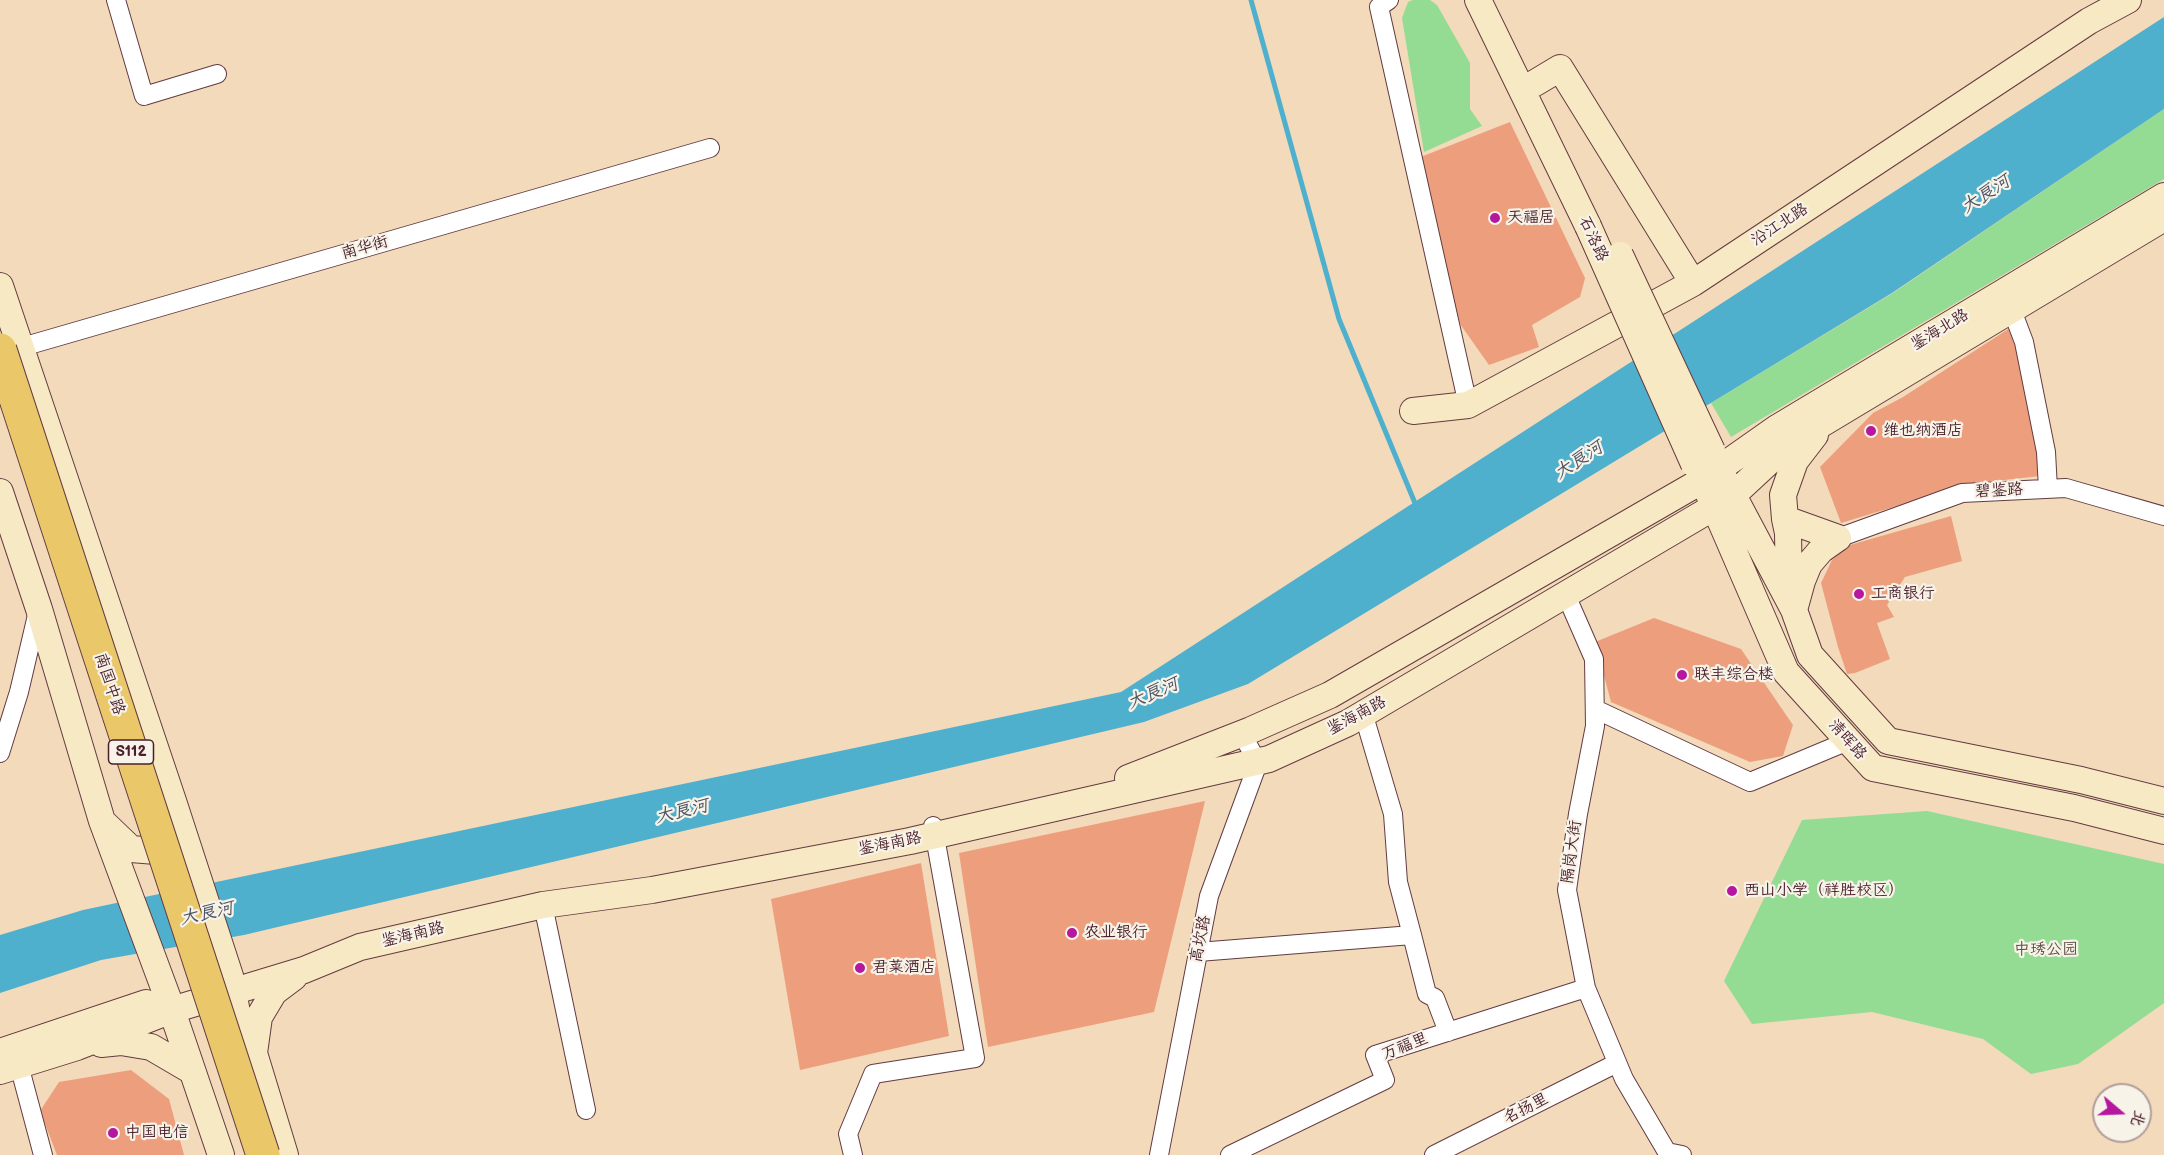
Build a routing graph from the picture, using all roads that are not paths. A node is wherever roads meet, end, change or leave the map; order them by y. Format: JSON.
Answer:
{"nodes":[{"id":1,"x":116,"y":0,"type":"edge"},
{"id":2,"x":1478,"y":0,"type":"edge"},
{"id":3,"x":1494,"y":0,"type":"edge"},
{"id":4,"x":2128,"y":0,"type":"edge"},
{"id":5,"x":1382,"y":2,"type":"edge"},
{"id":6,"x":217,"y":74,"type":"dead end"},
{"id":7,"x":1535,"y":83,"type":"junction"},
{"id":8,"x":710,"y":148,"type":"dead end"},
{"id":9,"x":2164,"y":195,"type":"edge"},
{"id":10,"x":2164,"y":218,"type":"edge"},
{"id":11,"x":1595,"y":222,"type":"junction"},
{"id":12,"x":1693,"y":283,"type":"junction"},
{"id":13,"x":0,"y":286,"type":"edge"},
{"id":14,"x":2013,"y":313,"type":"dead end"},
{"id":15,"x":10,"y":348,"type":"edge"},
{"id":16,"x":1468,"y":405,"type":"junction"},
{"id":17,"x":1413,"y":411,"type":"dead end"},
{"id":18,"x":0,"y":418,"type":"edge"},
{"id":19,"x":1827,"y":421,"type":"junction"},
{"id":20,"x":1707,"y":466,"type":"junction"},
{"id":21,"x":2048,"y":489,"type":"junction"},
{"id":22,"x":0,"y":492,"type":"edge"},
{"id":23,"x":1723,"y":502,"type":"junction"},
{"id":24,"x":2164,"y":516,"type":"edge"},
{"id":25,"x":1785,"y":519,"type":"junction"},
{"id":26,"x":1838,"y":538,"type":"junction"},
{"id":27,"x":1566,"y":595,"type":"junction"},
{"id":28,"x":1792,"y":604,"type":"junction"},
{"id":29,"x":39,"y":609,"type":"junction"},
{"id":30,"x":1595,"y":709,"type":"junction"},
{"id":31,"x":1364,"y":716,"type":"dead end"},
{"id":32,"x":1242,"y":734,"type":"junction"},
{"id":33,"x":1848,"y":741,"type":"junction"},
{"id":34,"x":0,"y":753,"type":"edge"},
{"id":35,"x":1258,"y":762,"type":"junction"},
{"id":36,"x":169,"y":790,"type":"junction"},
{"id":37,"x":2164,"y":801,"type":"edge"},
{"id":38,"x":102,"y":821,"type":"junction"},
{"id":39,"x":934,"y":830,"type":"junction"},
{"id":40,"x":2164,"y":831,"type":"edge"},
{"id":41,"x":543,"y":905,"type":"junction"},
{"id":42,"x":1412,"y":935,"type":"junction"},
{"id":43,"x":1198,"y":952,"type":"junction"},
{"id":44,"x":304,"y":970,"type":"junction"},
{"id":45,"x":232,"y":983,"type":"junction"},
{"id":46,"x":1586,"y":988,"type":"junction"},
{"id":47,"x":170,"y":1003,"type":"junction"},
{"id":48,"x":1448,"y":1032,"type":"junction"},
{"id":49,"x":77,"y":1047,"type":"junction"},
{"id":50,"x":254,"y":1053,"type":"junction"},
{"id":51,"x":6,"y":1062,"type":"edge"},
{"id":52,"x":1617,"y":1063,"type":"junction"},
{"id":53,"x":192,"y":1071,"type":"junction"},
{"id":54,"x":586,"y":1110,"type":"dead end"},
{"id":55,"x":43,"y":1155,"type":"edge"},
{"id":56,"x":221,"y":1155,"type":"edge"},
{"id":57,"x":241,"y":1155,"type":"edge"},
{"id":58,"x":262,"y":1155,"type":"edge"},
{"id":59,"x":285,"y":1155,"type":"edge"},
{"id":60,"x":853,"y":1155,"type":"edge"},
{"id":61,"x":1159,"y":1155,"type":"edge"},
{"id":62,"x":1230,"y":1155,"type":"edge"},
{"id":63,"x":1434,"y":1155,"type":"edge"},
{"id":64,"x":1682,"y":1155,"type":"edge"}],
"edges":[{"from":1,"to":6,"type":"street"},
{"from":2,"to":11,"type":"main road","name":"石洛路"},
{"from":3,"to":7,"type":"main road","name":"石洛路"},
{"from":4,"to":12,"type":"main road","name":"沿江北路"},
{"from":5,"to":16,"type":"street"},
{"from":7,"to":11,"type":"main road","name":"石洛路"},
{"from":7,"to":12,"type":"main road"},
{"from":8,"to":15,"type":"street","name":"南华街"},
{"from":9,"to":20,"type":"main road","name":"鉴海北路"},
{"from":10,"to":19,"type":"main road","name":"鉴海北路"},
{"from":11,"to":20,"type":"main road","name":"石洛路","bridge":true},
{"from":12,"to":16,"type":"main road","name":"沿江北路"},
{"from":13,"to":15,"type":"main road","name":"南国中路"},
{"from":14,"to":21,"type":"street"},
{"from":15,"to":36,"type":"main road","name":"南国中路"},
{"from":15,"to":58,"type":"highway","name":"南国中路","number":"S112","bridge":true},
{"from":16,"to":17,"type":"main road","name":"沿江北路"},
{"from":18,"to":57,"type":"highway","name":"南国中路","number":"S112"},
{"from":19,"to":23,"type":"main road","name":"鉴海北路"},
{"from":19,"to":25,"type":"main road"},
{"from":20,"to":23,"type":"main road","name":"清晖路"},
{"from":20,"to":32,"type":"main road","name":"鉴海南路"},
{"from":21,"to":24,"type":"street","name":"碧鉴路"},
{"from":21,"to":26,"type":"street","name":"碧鉴路"},
{"from":22,"to":29,"type":"main road"},
{"from":23,"to":27,"type":"main road","name":"鉴海南路"},
{"from":23,"to":28,"type":"main road","name":"清晖路"},
{"from":23,"to":33,"type":"main road","name":"清晖路"},
{"from":25,"to":26,"type":"main road"},
{"from":25,"to":28,"type":"main road"},
{"from":26,"to":28,"type":"main road"},
{"from":27,"to":30,"type":"street","name":"隔岗大街"},
{"from":27,"to":35,"type":"main road","name":"鉴海南路"},
{"from":28,"to":37,"type":"main road","name":"清晖路"},
{"from":29,"to":34,"type":"street"},
{"from":29,"to":38,"type":"main road"},
{"from":30,"to":33,"type":"street"},
{"from":30,"to":46,"type":"street","name":"隔岗大街"},
{"from":31,"to":42,"type":"street"},
{"from":32,"to":35,"type":"street"},
{"from":32,"to":39,"type":"main road","name":"鉴海南路"},
{"from":33,"to":40,"type":"main road","name":"清晖路"},
{"from":35,"to":39,"type":"main road","name":"鉴海南路"},
{"from":35,"to":43,"type":"street","name":"高坎路"},
{"from":36,"to":38,"type":"main road"},
{"from":36,"to":45,"type":"main road","name":"南国中路"},
{"from":38,"to":47,"type":"main road"},
{"from":39,"to":41,"type":"main road","name":"鉴海南路"},
{"from":39,"to":45,"type":"main road","name":"鉴海南路"},
{"from":39,"to":60,"type":"street"},
{"from":41,"to":44,"type":"main road","name":"鉴海南路"},
{"from":41,"to":54,"type":"street"},
{"from":42,"to":43,"type":"street"},
{"from":42,"to":48,"type":"street"},
{"from":43,"to":61,"type":"street","name":"高坎路"},
{"from":44,"to":45,"type":"main road","name":"鉴海南路"},
{"from":44,"to":50,"type":"main road"},
{"from":45,"to":47,"type":"main road","name":"鉴海南路"},
{"from":45,"to":50,"type":"main road","name":"南国中路"},
{"from":46,"to":48,"type":"street","name":"万福里"},
{"from":46,"to":52,"type":"street","name":"隔岗大街"},
{"from":47,"to":49,"type":"main road","name":"鉴海南路"},
{"from":47,"to":51,"type":"main road","name":"鉴海南路"},
{"from":47,"to":53,"type":"main road"},
{"from":48,"to":62,"type":"street","name":"万福里"},
{"from":49,"to":51,"type":"main road","name":"鉴海南路"},
{"from":49,"to":53,"type":"main road"},
{"from":50,"to":59,"type":"main road","name":"南国中路"},
{"from":51,"to":55,"type":"street"},
{"from":52,"to":63,"type":"street","name":"名扬里"},
{"from":52,"to":64,"type":"street","name":"隔岗大街"},
{"from":53,"to":56,"type":"main road"}]}
